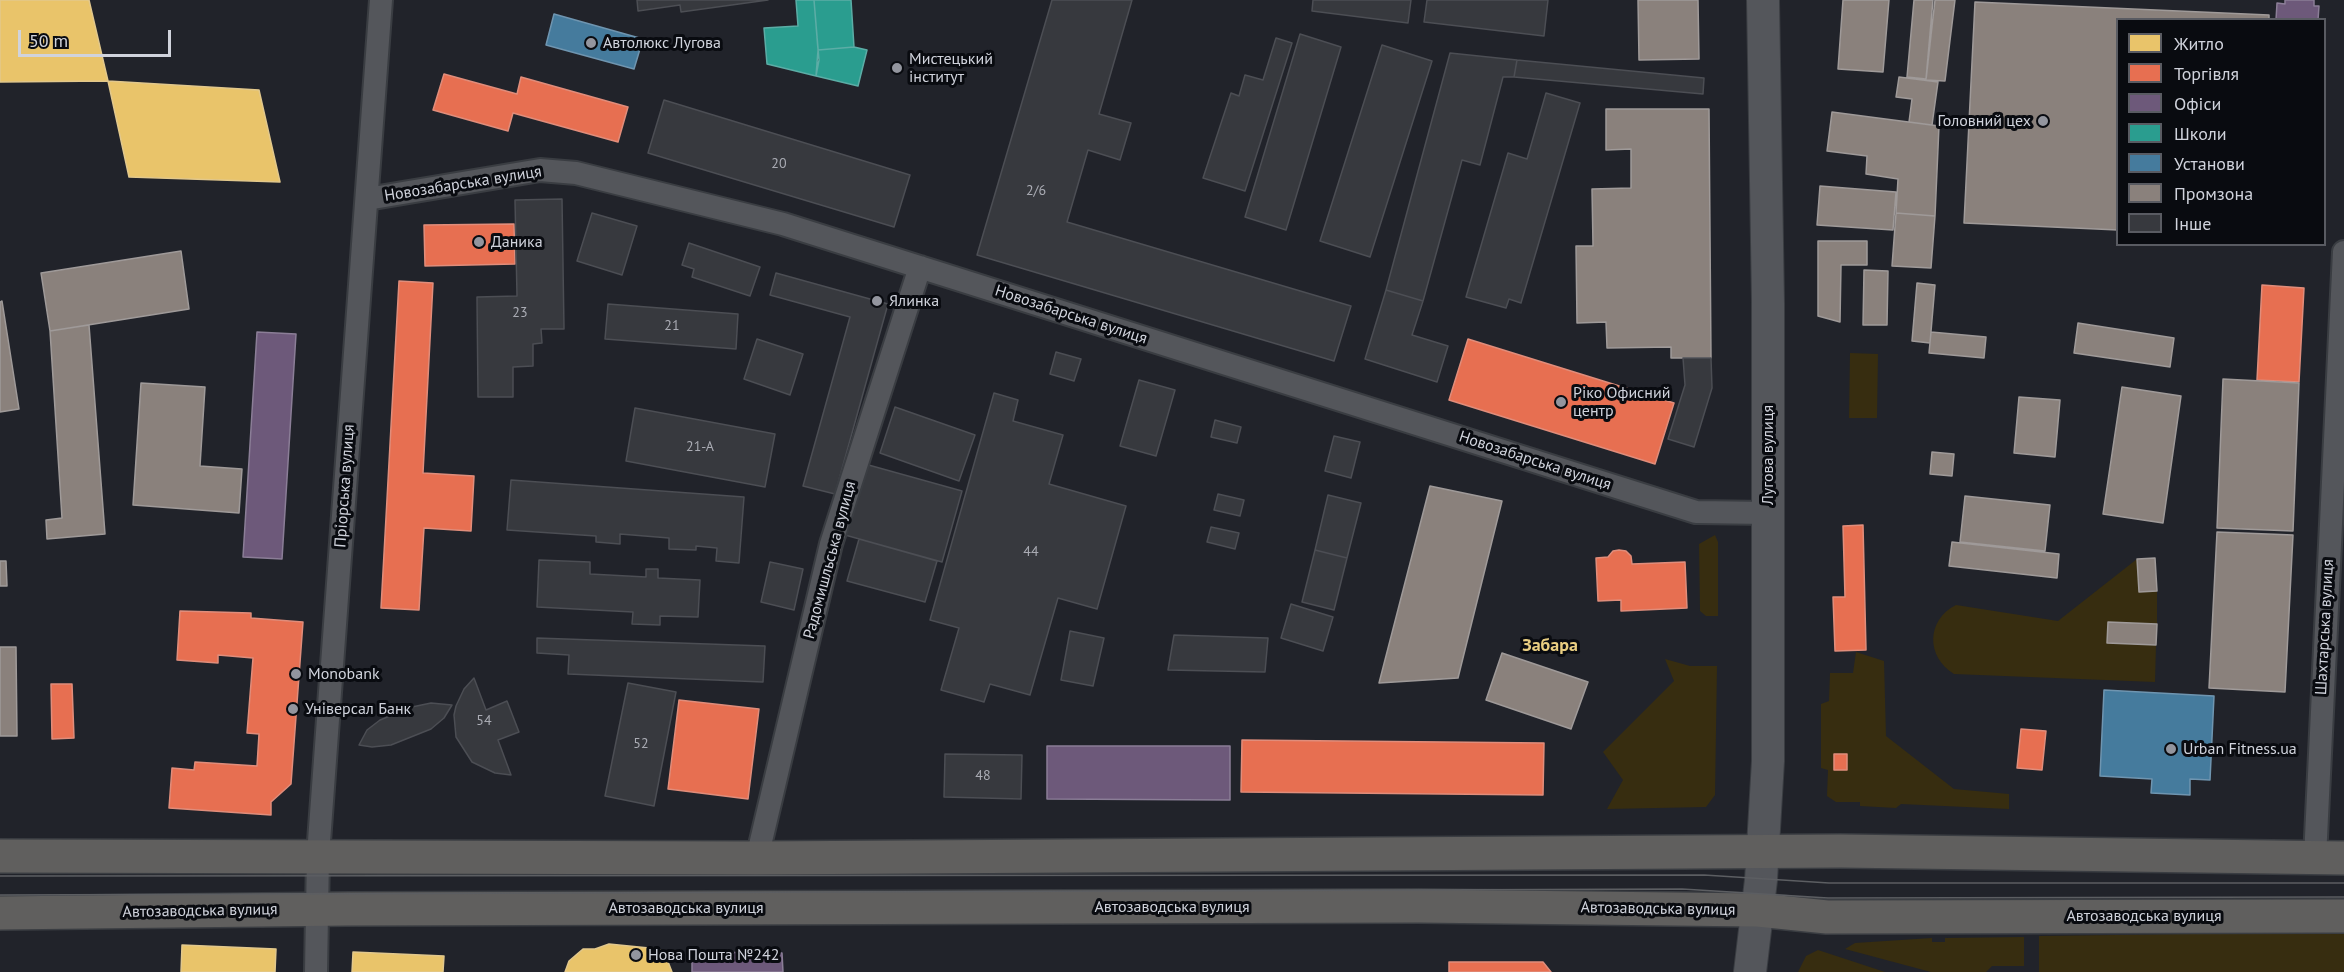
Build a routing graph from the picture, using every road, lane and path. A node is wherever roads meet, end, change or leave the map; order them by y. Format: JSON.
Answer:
{"nodes":[{"id":1,"x":381,"y":0,"type":"edge"},
{"id":2,"x":1763,"y":0,"type":"edge"},
{"id":3,"x":367,"y":199,"type":"junction"},
{"id":4,"x":2344,"y":252,"type":"edge"},
{"id":5,"x":920,"y":267,"type":"junction"},
{"id":6,"x":1768,"y":513,"type":"junction"},
{"id":7,"x":1762,"y":853,"type":"junction"},
{"id":8,"x":318,"y":855,"type":"junction"},
{"id":9,"x":0,"y":856,"type":"edge"},
{"id":10,"x":757,"y":858,"type":"junction"},
{"id":11,"x":2330,"y":858,"type":"edge"},
{"id":12,"x":318,"y":910,"type":"junction"},
{"id":13,"x":1758,"y":910,"type":"junction"},
{"id":14,"x":0,"y":913,"type":"edge"},
{"id":15,"x":2344,"y":916,"type":"edge"},
{"id":16,"x":316,"y":972,"type":"edge"},
{"id":17,"x":1750,"y":972,"type":"edge"}],
"edges":[{"from":1,"to":3,"type":"street","name":"Пріорська вулиця"},
{"from":2,"to":6,"type":"main road","name":"Лугова вулиця"},
{"from":3,"to":5,"type":"street","name":"Новозабарська вулиця"},
{"from":3,"to":8,"type":"street","name":"Пріорська вулиця"},
{"from":4,"to":11,"type":"street","name":"Шахтарська вулиця"},
{"from":5,"to":6,"type":"street","name":"Новозабарська вулиця"},
{"from":5,"to":10,"type":"street","name":"Радомишльська вулиця"},
{"from":6,"to":7,"type":"main road","name":"Лугова вулиця"},
{"from":7,"to":10,"type":"main road"},
{"from":7,"to":11,"type":"main road"},
{"from":7,"to":13,"type":"main road","name":"Лугова вулиця"},
{"from":8,"to":9,"type":"main road"},
{"from":8,"to":10,"type":"main road"},
{"from":8,"to":12,"type":"street","name":"Пріорська вулиця"},
{"from":12,"to":13,"type":"main road","name":"Автозаводська вулиця"},
{"from":12,"to":14,"type":"main road","name":"Автозаводська вулиця"},
{"from":12,"to":16,"type":"street","name":"Пріорська вулиця"},
{"from":13,"to":15,"type":"main road","name":"Автозаводська вулиця"},
{"from":13,"to":17,"type":"main road","name":"Лугова вулиця"}]}
